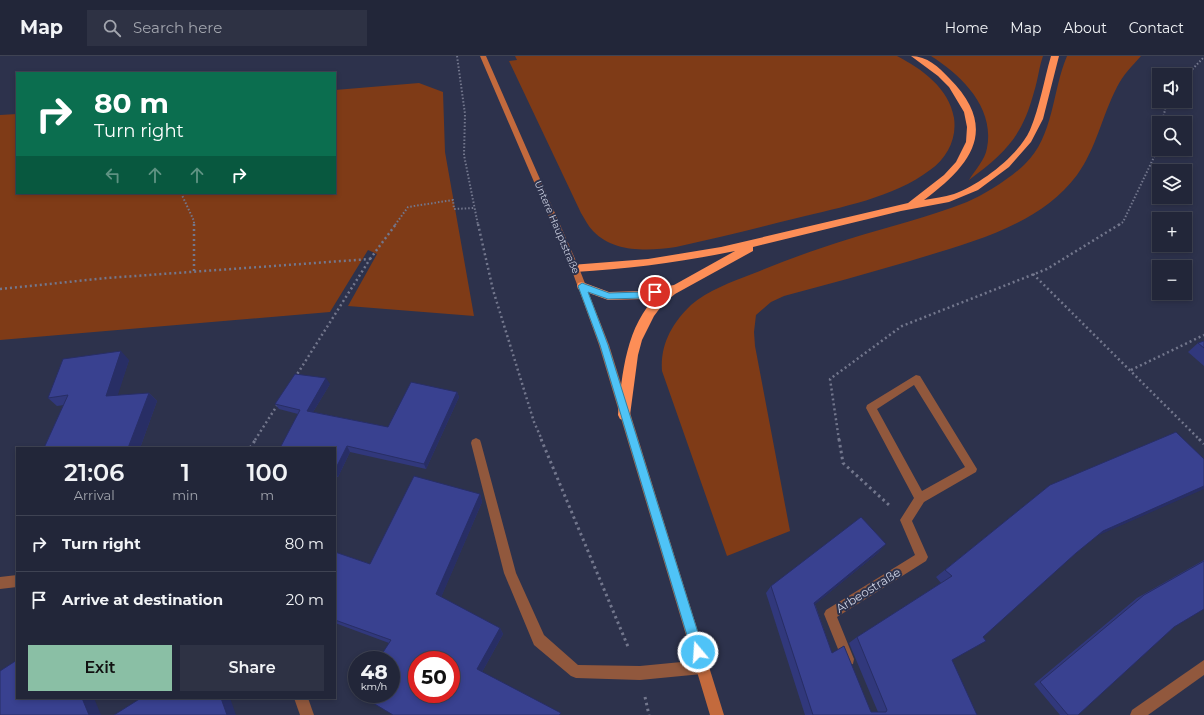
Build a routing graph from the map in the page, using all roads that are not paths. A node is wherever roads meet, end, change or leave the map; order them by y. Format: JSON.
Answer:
{"nodes":[{"id":1,"x":916,"y":56,"type":"edge"},
{"id":2,"x":1055,"y":56,"type":"edge"},
{"id":3,"x":485,"y":59,"type":"edge"},
{"id":4,"x":909,"y":206,"type":"junction"},
{"id":5,"x":758,"y":242,"type":"junction"},
{"id":6,"x":575,"y":268,"type":"junction"},
{"id":7,"x":582,"y":286,"type":"junction"},
{"id":8,"x":679,"y":286,"type":"junction"},
{"id":9,"x":624,"y":415,"type":"junction"},
{"id":10,"x":476,"y":443,"type":"dead end"},
{"id":11,"x":920,"y":498,"type":"junction"},
{"id":12,"x":16,"y":581,"type":"edge"},
{"id":13,"x":0,"y":582,"type":"edge"},
{"id":14,"x":702,"y":667,"type":"junction"},
{"id":15,"x":1204,"y":667,"type":"edge"},
{"id":16,"x":853,"y":672,"type":"edge"},
{"id":17,"x":301,"y":699,"type":"edge"},
{"id":18,"x":307,"y":715,"type":"edge"},
{"id":19,"x":717,"y":715,"type":"edge"},
{"id":20,"x":1137,"y":715,"type":"edge"}],
"edges":[{"from":1,"to":4,"type":"highway"},
{"from":2,"to":4,"type":"highway"},
{"from":3,"to":6,"type":"main road","name":"Untere Hauptstraße"},
{"from":4,"to":5,"type":"highway"},
{"from":5,"to":6,"type":"highway"},
{"from":5,"to":8,"type":"highway"},
{"from":6,"to":7,"type":"main road","name":"Untere Hauptstraße"},
{"from":7,"to":8,"type":"highway"},
{"from":7,"to":9,"type":"main road","name":"Untere Hauptstraße"},
{"from":8,"to":9,"type":"highway"},
{"from":9,"to":14,"type":"main road","name":"Untere Hauptstraße"},
{"from":10,"to":14,"type":"street"},
{"from":11,"to":11,"type":"street"},
{"from":11,"to":16,"type":"street","name":"Arbeostraße"},
{"from":12,"to":13,"type":"street"},
{"from":14,"to":19,"type":"main road","name":"Untere Hauptstraße"},
{"from":15,"to":20,"type":"street"},
{"from":17,"to":18,"type":"street"}]}
